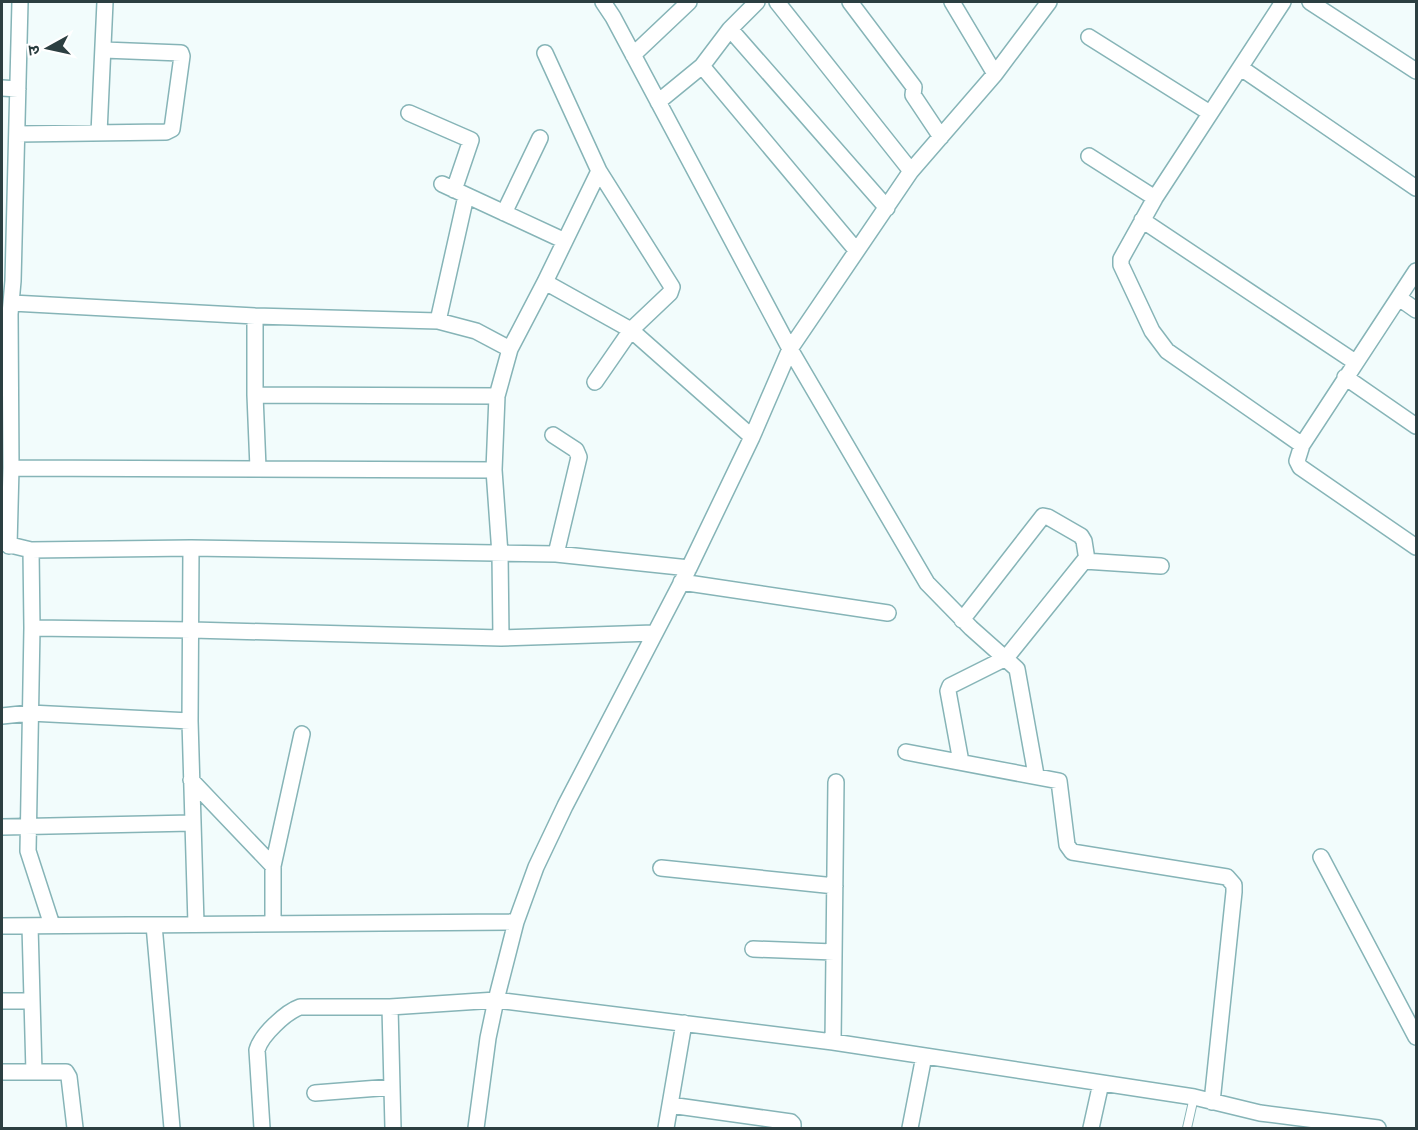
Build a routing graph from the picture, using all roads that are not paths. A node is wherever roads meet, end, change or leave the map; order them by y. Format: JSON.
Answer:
{"nodes":[{"id":1,"x":20,"y":2,"type":"edge"},
{"id":2,"x":105,"y":2,"type":"edge"},
{"id":3,"x":603,"y":2,"type":"edge"},
{"id":4,"x":757,"y":2,"type":"edge"},
{"id":5,"x":777,"y":2,"type":"edge"},
{"id":6,"x":952,"y":2,"type":"edge"},
{"id":7,"x":1049,"y":2,"type":"edge"},
{"id":8,"x":1283,"y":2,"type":"edge"},
{"id":9,"x":1310,"y":2,"type":"edge"},
{"id":10,"x":682,"y":4,"type":"edge"},
{"id":11,"x":859,"y":5,"type":"edge"},
{"id":12,"x":730,"y":29,"type":"junction"},
{"id":13,"x":1089,"y":36,"type":"dead end"},
{"id":14,"x":104,"y":50,"type":"junction"},
{"id":15,"x":545,"y":53,"type":"dead end"},
{"id":16,"x":633,"y":55,"type":"junction"},
{"id":17,"x":702,"y":66,"type":"junction"},
{"id":18,"x":1241,"y":68,"type":"junction"},
{"id":19,"x":1416,"y":71,"type":"edge"},
{"id":20,"x":995,"y":74,"type":"junction"},
{"id":21,"x":2,"y":88,"type":"edge"},
{"id":22,"x":18,"y":89,"type":"junction"},
{"id":23,"x":658,"y":102,"type":"junction"},
{"id":24,"x":409,"y":113,"type":"dead end"},
{"id":25,"x":1210,"y":113,"type":"junction"},
{"id":26,"x":99,"y":133,"type":"junction"},
{"id":27,"x":17,"y":134,"type":"junction"},
{"id":28,"x":941,"y":137,"type":"junction"},
{"id":29,"x":540,"y":138,"type":"dead end"},
{"id":30,"x":1089,"y":156,"type":"dead end"},
{"id":31,"x":599,"y":171,"type":"junction"},
{"id":32,"x":911,"y":171,"type":"junction"},
{"id":33,"x":1416,"y":188,"type":"edge"},
{"id":34,"x":454,"y":190,"type":"junction"},
{"id":35,"x":1155,"y":198,"type":"junction"},
{"id":36,"x":887,"y":208,"type":"junction"},
{"id":37,"x":504,"y":213,"type":"junction"},
{"id":38,"x":1142,"y":220,"type":"junction"},
{"id":39,"x":565,"y":241,"type":"junction"},
{"id":40,"x":856,"y":250,"type":"junction"},
{"id":41,"x":1416,"y":271,"type":"edge"},
{"id":42,"x":7,"y":280,"type":"edge"},
{"id":43,"x":545,"y":282,"type":"junction"},
{"id":44,"x":1399,"y":298,"type":"junction"},
{"id":45,"x":8,"y":310,"type":"edge"},
{"id":46,"x":1416,"y":310,"type":"edge"},
{"id":47,"x":255,"y":316,"type":"junction"},
{"id":48,"x":438,"y":321,"type":"junction"},
{"id":49,"x":631,"y":330,"type":"junction"},
{"id":50,"x":510,"y":349,"type":"junction"},
{"id":51,"x":790,"y":349,"type":"junction"},
{"id":52,"x":1355,"y":362,"type":"junction"},
{"id":53,"x":1345,"y":377,"type":"junction"},
{"id":54,"x":595,"y":382,"type":"dead end"},
{"id":55,"x":6,"y":392,"type":"edge"},
{"id":56,"x":255,"y":395,"type":"junction"},
{"id":57,"x":497,"y":396,"type":"junction"},
{"id":58,"x":1416,"y":426,"type":"edge"},
{"id":59,"x":553,"y":435,"type":"dead end"},
{"id":60,"x":752,"y":437,"type":"junction"},
{"id":61,"x":1302,"y":445,"type":"junction"},
{"id":62,"x":11,"y":468,"type":"junction"},
{"id":63,"x":258,"y":468,"type":"junction"},
{"id":64,"x":494,"y":470,"type":"junction"},
{"id":65,"x":5,"y":544,"type":"edge"},
{"id":66,"x":1416,"y":547,"type":"edge"},
{"id":67,"x":191,"y":548,"type":"junction"},
{"id":68,"x":31,"y":550,"type":"junction"},
{"id":69,"x":500,"y":554,"type":"junction"},
{"id":70,"x":556,"y":554,"type":"junction"},
{"id":71,"x":1087,"y":560,"type":"junction"},
{"id":72,"x":1161,"y":566,"type":"dead end"},
{"id":73,"x":685,"y":575,"type":"junction"},
{"id":74,"x":888,"y":613,"type":"dead end"},
{"id":75,"x":962,"y":620,"type":"junction"},
{"id":76,"x":32,"y":628,"type":"junction"},
{"id":77,"x":192,"y":630,"type":"junction"},
{"id":78,"x":654,"y":633,"type":"junction"},
{"id":79,"x":501,"y":639,"type":"junction"},
{"id":80,"x":1006,"y":658,"type":"junction"},
{"id":81,"x":30,"y":713,"type":"junction"},
{"id":82,"x":2,"y":716,"type":"edge"},
{"id":83,"x":190,"y":721,"type":"junction"},
{"id":84,"x":302,"y":734,"type":"dead end"},
{"id":85,"x":906,"y":752,"type":"dead end"},
{"id":86,"x":961,"y":762,"type":"junction"},
{"id":87,"x":1036,"y":775,"type":"junction"},
{"id":88,"x":191,"y":780,"type":"junction"},
{"id":89,"x":836,"y":782,"type":"dead end"},
{"id":90,"x":192,"y":823,"type":"junction"},
{"id":91,"x":2,"y":827,"type":"edge"},
{"id":92,"x":28,"y":827,"type":"junction"},
{"id":93,"x":1321,"y":856,"type":"dead end"},
{"id":94,"x":273,"y":866,"type":"junction"},
{"id":95,"x":661,"y":868,"type":"dead end"},
{"id":96,"x":835,"y":886,"type":"junction"},
{"id":97,"x":516,"y":922,"type":"junction"},
{"id":98,"x":196,"y":924,"type":"junction"},
{"id":99,"x":273,"y":924,"type":"junction"},
{"id":100,"x":52,"y":925,"type":"junction"},
{"id":101,"x":154,"y":925,"type":"junction"},
{"id":102,"x":2,"y":926,"type":"edge"},
{"id":103,"x":30,"y":926,"type":"junction"},
{"id":104,"x":753,"y":949,"type":"dead end"},
{"id":105,"x":834,"y":952,"type":"junction"},
{"id":106,"x":496,"y":1000,"type":"junction"},
{"id":107,"x":2,"y":1001,"type":"edge"},
{"id":108,"x":32,"y":1001,"type":"junction"},
{"id":109,"x":390,"y":1007,"type":"junction"},
{"id":110,"x":684,"y":1023,"type":"junction"},
{"id":111,"x":1416,"y":1036,"type":"edge"},
{"id":112,"x":832,"y":1042,"type":"junction"},
{"id":113,"x":924,"y":1056,"type":"junction"},
{"id":114,"x":2,"y":1072,"type":"edge"},
{"id":115,"x":34,"y":1072,"type":"junction"},
{"id":116,"x":1101,"y":1083,"type":"junction"},
{"id":117,"x":392,"y":1087,"type":"junction"},
{"id":118,"x":315,"y":1093,"type":"dead end"},
{"id":119,"x":1194,"y":1097,"type":"junction"},
{"id":120,"x":1212,"y":1102,"type":"junction"},
{"id":121,"x":670,"y":1105,"type":"junction"},
{"id":122,"x":1258,"y":1121,"type":"edge"},
{"id":123,"x":75,"y":1128,"type":"edge"},
{"id":124,"x":171,"y":1128,"type":"edge"},
{"id":125,"x":262,"y":1128,"type":"edge"},
{"id":126,"x":393,"y":1128,"type":"edge"},
{"id":127,"x":476,"y":1128,"type":"edge"},
{"id":128,"x":666,"y":1128,"type":"edge"},
{"id":129,"x":793,"y":1128,"type":"edge"},
{"id":130,"x":910,"y":1128,"type":"edge"},
{"id":131,"x":1091,"y":1128,"type":"edge"},
{"id":132,"x":1187,"y":1128,"type":"edge"},
{"id":133,"x":1378,"y":1128,"type":"edge"}],
"edges":[{"from":1,"to":22,"type":"street"},
{"from":2,"to":14,"type":"street"},
{"from":3,"to":16,"type":"street"},
{"from":4,"to":12,"type":"street"},
{"from":5,"to":32,"type":"street"},
{"from":6,"to":20,"type":"street"},
{"from":7,"to":20,"type":"street"},
{"from":8,"to":18,"type":"street"},
{"from":9,"to":19,"type":"street"},
{"from":10,"to":16,"type":"street"},
{"from":11,"to":28,"type":"street"},
{"from":12,"to":17,"type":"street"},
{"from":12,"to":36,"type":"street"},
{"from":13,"to":25,"type":"street"},
{"from":14,"to":26,"type":"street"},
{"from":14,"to":26,"type":"street"},
{"from":15,"to":31,"type":"street"},
{"from":16,"to":23,"type":"street"},
{"from":17,"to":23,"type":"street"},
{"from":17,"to":40,"type":"street"},
{"from":18,"to":25,"type":"street"},
{"from":18,"to":33,"type":"street"},
{"from":20,"to":28,"type":"street"},
{"from":21,"to":22,"type":"street"},
{"from":22,"to":27,"type":"street"},
{"from":23,"to":51,"type":"street"},
{"from":24,"to":34,"type":"street"},
{"from":25,"to":35,"type":"street"},
{"from":26,"to":27,"type":"street"},
{"from":27,"to":42,"type":"street"},
{"from":28,"to":32,"type":"street"},
{"from":29,"to":37,"type":"street"},
{"from":30,"to":35,"type":"street"},
{"from":31,"to":39,"type":"street"},
{"from":31,"to":49,"type":"street"},
{"from":32,"to":36,"type":"street"},
{"from":34,"to":37,"type":"street"},
{"from":34,"to":48,"type":"street"},
{"from":35,"to":38,"type":"street"},
{"from":36,"to":40,"type":"street"},
{"from":37,"to":39,"type":"street"},
{"from":38,"to":52,"type":"street"},
{"from":38,"to":61,"type":"street"},
{"from":39,"to":43,"type":"street"},
{"from":40,"to":51,"type":"street"},
{"from":41,"to":44,"type":"street"},
{"from":42,"to":45,"type":"street"},
{"from":43,"to":49,"type":"street"},
{"from":43,"to":50,"type":"street"},
{"from":44,"to":46,"type":"street"},
{"from":44,"to":52,"type":"street"},
{"from":45,"to":47,"type":"street"},
{"from":45,"to":55,"type":"street"},
{"from":47,"to":48,"type":"street"},
{"from":47,"to":56,"type":"street"},
{"from":48,"to":50,"type":"street"},
{"from":49,"to":54,"type":"street"},
{"from":49,"to":60,"type":"street"},
{"from":50,"to":57,"type":"street"},
{"from":51,"to":60,"type":"street"},
{"from":51,"to":75,"type":"street"},
{"from":52,"to":53,"type":"street"},
{"from":53,"to":58,"type":"street"},
{"from":53,"to":61,"type":"street"},
{"from":55,"to":62,"type":"street"},
{"from":56,"to":57,"type":"street"},
{"from":56,"to":63,"type":"street"},
{"from":57,"to":64,"type":"street"},
{"from":59,"to":70,"type":"street"},
{"from":60,"to":73,"type":"street"},
{"from":61,"to":66,"type":"street"},
{"from":62,"to":63,"type":"street"},
{"from":62,"to":65,"type":"street"},
{"from":63,"to":64,"type":"street"},
{"from":64,"to":69,"type":"street"},
{"from":65,"to":68,"type":"street"},
{"from":67,"to":68,"type":"street"},
{"from":67,"to":69,"type":"street"},
{"from":67,"to":77,"type":"street"},
{"from":68,"to":76,"type":"street"},
{"from":69,"to":70,"type":"street"},
{"from":69,"to":79,"type":"street"},
{"from":70,"to":73,"type":"street"},
{"from":71,"to":72,"type":"street"},
{"from":71,"to":75,"type":"street"},
{"from":71,"to":80,"type":"street"},
{"from":73,"to":74,"type":"street"},
{"from":73,"to":78,"type":"street"},
{"from":75,"to":80,"type":"street"},
{"from":76,"to":77,"type":"street"},
{"from":76,"to":81,"type":"street"},
{"from":77,"to":79,"type":"street"},
{"from":77,"to":83,"type":"street"},
{"from":78,"to":79,"type":"street"},
{"from":78,"to":97,"type":"street"},
{"from":80,"to":86,"type":"street"},
{"from":80,"to":87,"type":"street"},
{"from":81,"to":82,"type":"street"},
{"from":81,"to":83,"type":"street"},
{"from":81,"to":92,"type":"street"},
{"from":83,"to":88,"type":"street"},
{"from":84,"to":94,"type":"street"},
{"from":85,"to":86,"type":"street"},
{"from":86,"to":87,"type":"street"},
{"from":87,"to":120,"type":"street"},
{"from":88,"to":90,"type":"street"},
{"from":88,"to":94,"type":"street"},
{"from":89,"to":96,"type":"street"},
{"from":90,"to":92,"type":"street"},
{"from":90,"to":98,"type":"street"},
{"from":91,"to":92,"type":"street"},
{"from":92,"to":100,"type":"street"},
{"from":93,"to":111,"type":"street"},
{"from":94,"to":99,"type":"street"},
{"from":95,"to":96,"type":"street"},
{"from":96,"to":105,"type":"street"},
{"from":97,"to":99,"type":"street"},
{"from":97,"to":106,"type":"street"},
{"from":98,"to":99,"type":"street"},
{"from":98,"to":101,"type":"street"},
{"from":100,"to":101,"type":"street"},
{"from":100,"to":103,"type":"street"},
{"from":101,"to":124,"type":"street"},
{"from":102,"to":103,"type":"street"},
{"from":103,"to":108,"type":"street"},
{"from":104,"to":105,"type":"street"},
{"from":105,"to":112,"type":"street"},
{"from":106,"to":109,"type":"street"},
{"from":106,"to":110,"type":"street"},
{"from":106,"to":127,"type":"street"},
{"from":107,"to":108,"type":"street"},
{"from":108,"to":115,"type":"street"},
{"from":109,"to":117,"type":"street"},
{"from":109,"to":125,"type":"street"},
{"from":110,"to":112,"type":"street"},
{"from":110,"to":121,"type":"street"},
{"from":112,"to":113,"type":"street"},
{"from":113,"to":116,"type":"street"},
{"from":113,"to":130,"type":"street"},
{"from":114,"to":115,"type":"street"},
{"from":115,"to":123,"type":"street"},
{"from":116,"to":119,"type":"street"},
{"from":116,"to":131,"type":"street"},
{"from":117,"to":118,"type":"street"},
{"from":117,"to":126,"type":"street"},
{"from":119,"to":120,"type":"street"},
{"from":119,"to":132,"type":"lane"},
{"from":120,"to":122,"type":"street"},
{"from":121,"to":128,"type":"street"},
{"from":121,"to":129,"type":"street"},
{"from":122,"to":133,"type":"street"}]}
